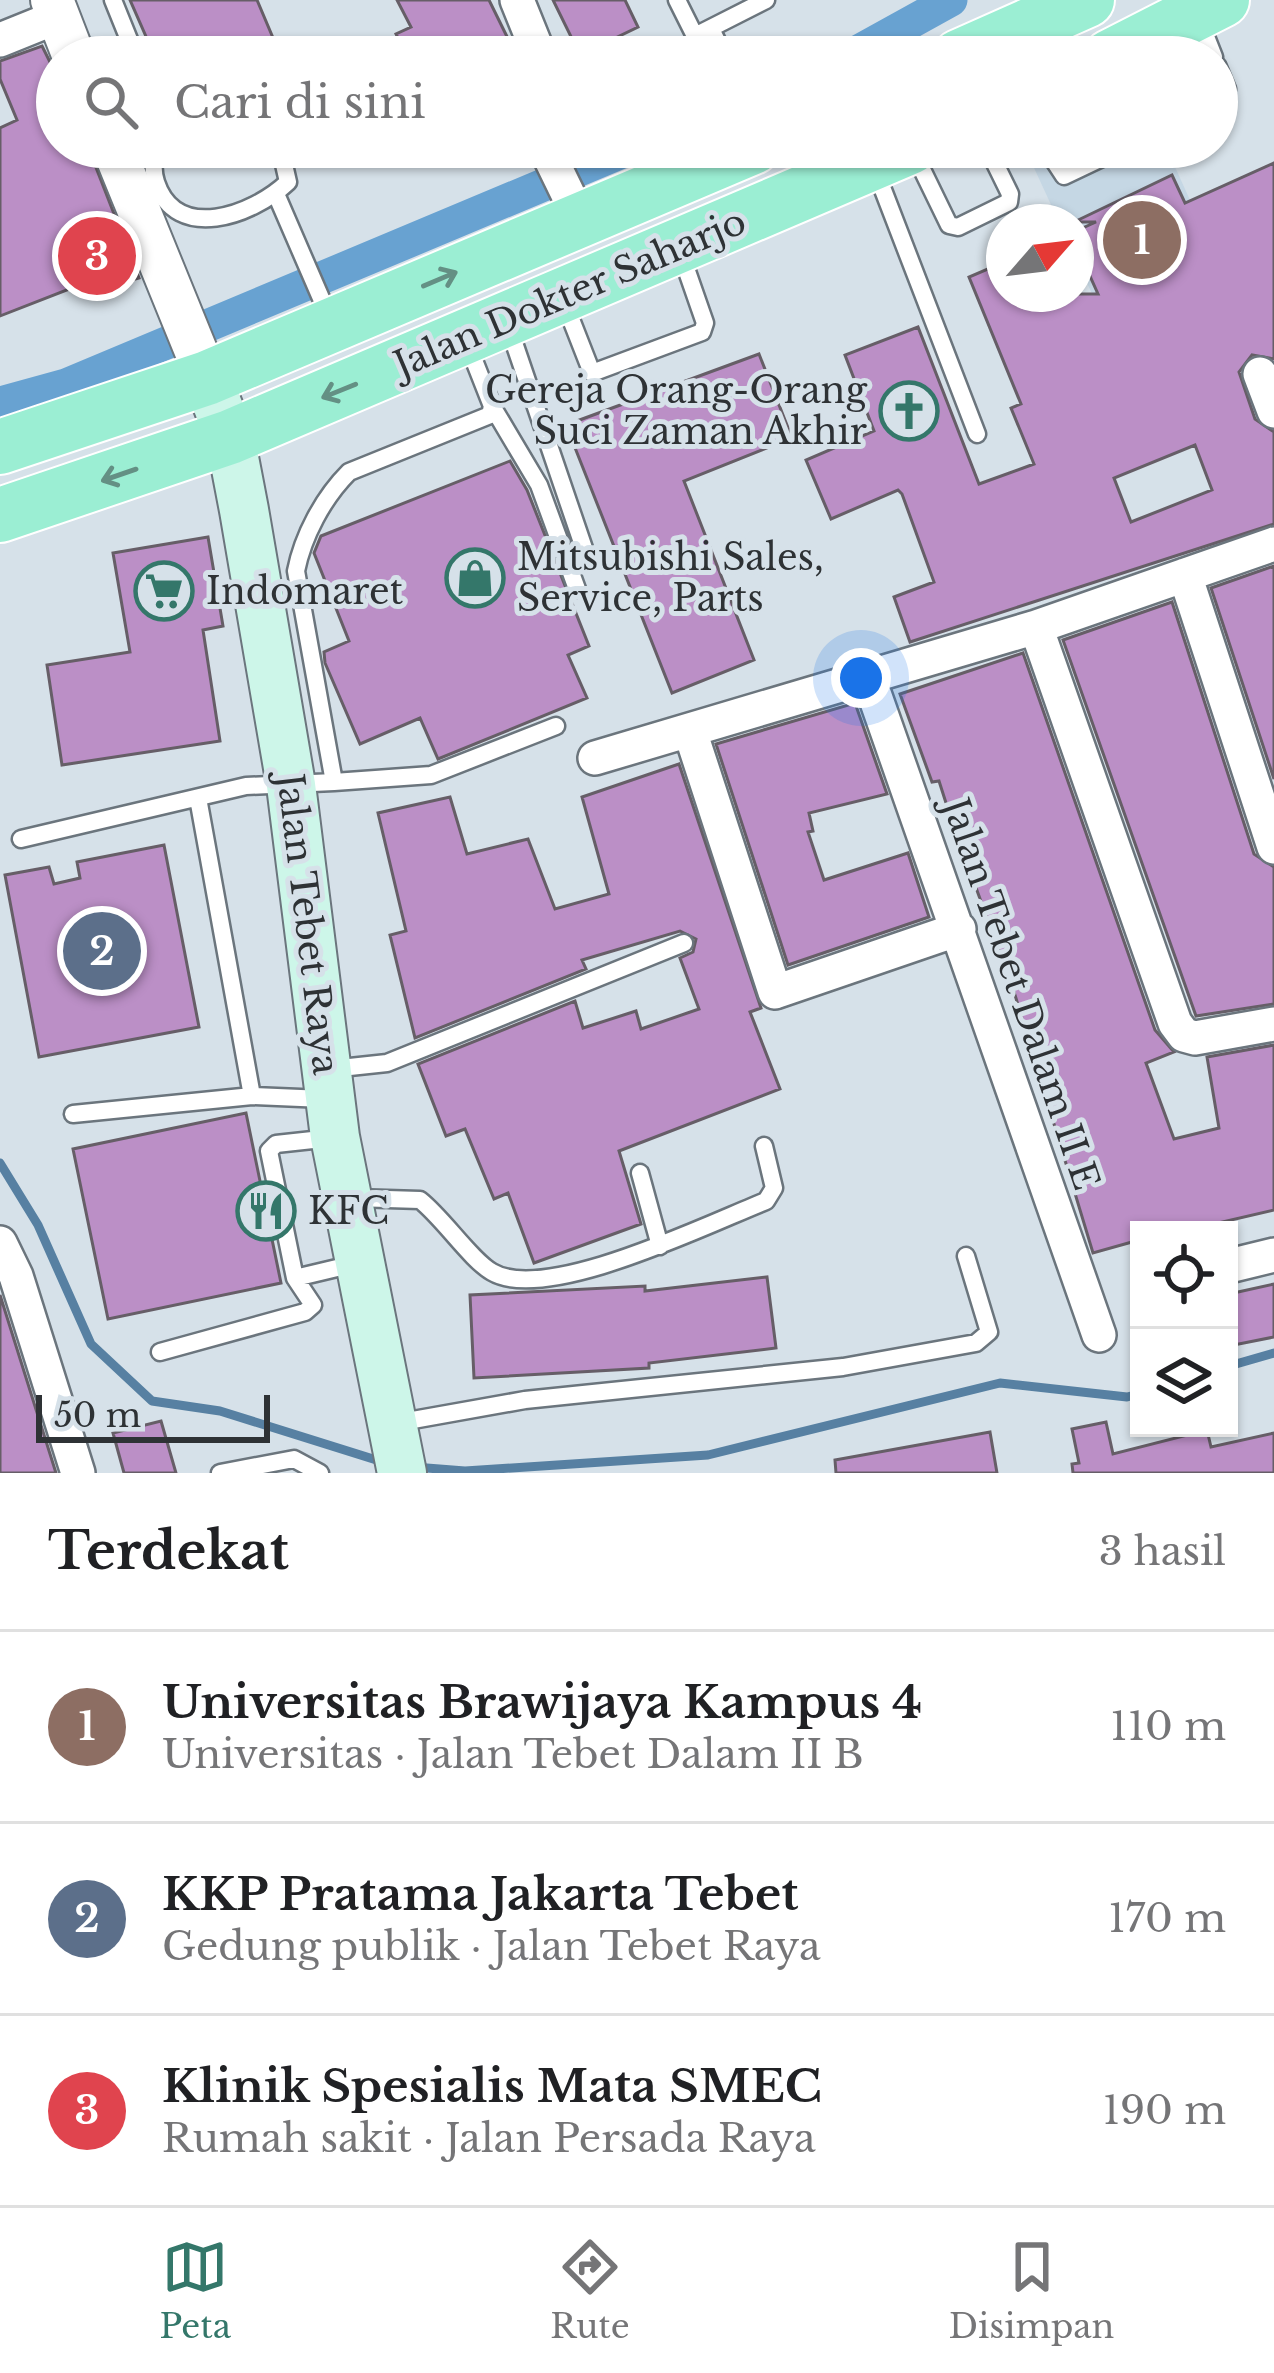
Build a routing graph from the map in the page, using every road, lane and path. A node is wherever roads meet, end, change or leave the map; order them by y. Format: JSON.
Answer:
{"nodes":[{"id":1,"x":113,"y":0,"type":"edge"},
{"id":2,"x":517,"y":0,"type":"edge"},
{"id":3,"x":677,"y":0,"type":"edge"},
{"id":4,"x":766,"y":0,"type":"edge"},
{"id":5,"x":1087,"y":0,"type":"edge"},
{"id":6,"x":54,"y":8,"type":"edge"},
{"id":7,"x":1211,"y":23,"type":"edge"},
{"id":8,"x":711,"y":29,"type":"junction"},
{"id":9,"x":65,"y":36,"type":"edge"},
{"id":10,"x":128,"y":36,"type":"edge"},
{"id":11,"x":532,"y":36,"type":"edge"},
{"id":12,"x":714,"y":36,"type":"edge"},
{"id":13,"x":1006,"y":36,"type":"edge"},
{"id":14,"x":1174,"y":36,"type":"edge"},
{"id":15,"x":0,"y":40,"type":"edge"},
{"id":16,"x":122,"y":168,"type":"edge"},
{"id":17,"x":154,"y":168,"type":"edge"},
{"id":18,"x":285,"y":168,"type":"edge"},
{"id":19,"x":555,"y":168,"type":"edge"},
{"id":20,"x":778,"y":168,"type":"edge"},
{"id":21,"x":812,"y":168,"type":"edge"},
{"id":22,"x":828,"y":168,"type":"edge"},
{"id":23,"x":838,"y":168,"type":"edge"},
{"id":24,"x":997,"y":168,"type":"edge"},
{"id":25,"x":276,"y":194,"type":"junction"},
{"id":26,"x":570,"y":200,"type":"junction"},
{"id":27,"x":679,"y":248,"type":"junction"},
{"id":28,"x":562,"y":297,"type":"junction"},
{"id":29,"x":326,"y":307,"type":"junction"},
{"id":30,"x":486,"y":330,"type":"junction"},
{"id":31,"x":204,"y":368,"type":"junction"},
{"id":32,"x":1260,"y":374,"type":"dead end"},
{"id":33,"x":492,"y":406,"type":"junction"},
{"id":34,"x":1274,"y":411,"type":"edge"},
{"id":35,"x":976,"y":434,"type":"dead end"},
{"id":36,"x":230,"y":437,"type":"junction"},
{"id":37,"x":6,"y":440,"type":"edge"},
{"id":38,"x":0,"y":515,"type":"edge"},
{"id":39,"x":1274,"y":544,"type":"edge"},
{"id":40,"x":589,"y":563,"type":"dead end"},
{"id":41,"x":1185,"y":575,"type":"junction"},
{"id":42,"x":577,"y":589,"type":"dead end"},
{"id":43,"x":1036,"y":627,"type":"junction"},
{"id":44,"x":869,"y":679,"type":"junction"},
{"id":45,"x":556,"y":726,"type":"dead end"},
{"id":46,"x":690,"y":731,"type":"junction"},
{"id":47,"x":595,"y":758,"type":"dead end"},
{"id":48,"x":312,"y":784,"type":"junction"},
{"id":49,"x":198,"y":798,"type":"junction"},
{"id":50,"x":21,"y":839,"type":"dead end"},
{"id":51,"x":1274,"y":847,"type":"edge"},
{"id":52,"x":959,"y":929,"type":"junction"},
{"id":53,"x":684,"y":944,"type":"dead end"},
{"id":54,"x":1274,"y":1024,"type":"edge"},
{"id":55,"x":252,"y":1096,"type":"junction"},
{"id":56,"x":331,"y":1102,"type":"junction"},
{"id":57,"x":73,"y":1114,"type":"dead end"},
{"id":58,"x":764,"y":1146,"type":"dead end"},
{"id":59,"x":640,"y":1173,"type":"dead end"},
{"id":60,"x":347,"y":1198,"type":"junction"},
{"id":61,"x":0,"y":1244,"type":"edge"},
{"id":62,"x":660,"y":1246,"type":"junction"},
{"id":63,"x":1274,"y":1255,"type":"edge"},
{"id":64,"x":966,"y":1256,"type":"dead end"},
{"id":65,"x":359,"y":1263,"type":"junction"},
{"id":66,"x":1238,"y":1265,"type":"edge"},
{"id":67,"x":295,"y":1279,"type":"junction"},
{"id":68,"x":1099,"y":1335,"type":"dead end"},
{"id":69,"x":160,"y":1352,"type":"dead end"},
{"id":70,"x":398,"y":1449,"type":"edge"},
{"id":71,"x":78,"y":1473,"type":"edge"},
{"id":72,"x":220,"y":1473,"type":"edge"},
{"id":73,"x":320,"y":1473,"type":"edge"}],
"edges":[{"from":1,"to":10,"type":"lane"},
{"from":2,"to":11,"type":"street"},
{"from":3,"to":8,"type":"lane"},
{"from":4,"to":8,"type":"lane"},
{"from":5,"to":13,"type":"main road"},
{"from":6,"to":9,"type":"street"},
{"from":6,"to":15,"type":"street"},
{"from":7,"to":14,"type":"main road"},
{"from":8,"to":12,"type":"lane"},
{"from":16,"to":31,"type":"street"},
{"from":17,"to":25,"type":"lane"},
{"from":18,"to":25,"type":"lane"},
{"from":19,"to":26,"type":"street"},
{"from":20,"to":26,"type":"main road","name":"Jalan Dokter Saharjo"},
{"from":21,"to":27,"type":"main road","name":"Jalan Dokter Saharjo"},
{"from":22,"to":35,"type":"lane"},
{"from":23,"to":24,"type":"lane"},
{"from":25,"to":29,"type":"lane"},
{"from":29,"to":26,"type":"main road","name":"Jalan Dokter Saharjo","one_way":true},
{"from":27,"to":28,"type":"main road","name":"Jalan Dokter Saharjo"},
{"from":27,"to":28,"type":"lane"},
{"from":28,"to":30,"type":"main road","name":"Jalan Dokter Saharjo"},
{"from":29,"to":31,"type":"main road","name":"Jalan Dokter Saharjo"},
{"from":30,"to":33,"type":"lane"},
{"from":30,"to":36,"type":"main road","name":"Jalan Dokter Saharjo","one_way":true},
{"from":30,"to":40,"type":"lane"},
{"from":31,"to":36,"type":"main road","name":"Jalan Tebet Raya"},
{"from":31,"to":37,"type":"main road","name":"Jalan Dokter Saharjo"},
{"from":32,"to":34,"type":"street"},
{"from":33,"to":42,"type":"lane"},
{"from":33,"to":48,"type":"lane"},
{"from":36,"to":38,"type":"main road","name":"Jalan Dokter Saharjo","one_way":true},
{"from":36,"to":48,"type":"main road","name":"Jalan Tebet Raya"},
{"from":39,"to":41,"type":"street"},
{"from":41,"to":43,"type":"street"},
{"from":41,"to":51,"type":"street"},
{"from":43,"to":44,"type":"street"},
{"from":43,"to":54,"type":"street"},
{"from":44,"to":46,"type":"street"},
{"from":44,"to":52,"type":"street","name":"Jalan Tebet Dalam II E"},
{"from":45,"to":48,"type":"lane"},
{"from":46,"to":47,"type":"street"},
{"from":46,"to":52,"type":"street"},
{"from":48,"to":49,"type":"lane"},
{"from":48,"to":56,"type":"main road","name":"Jalan Tebet Raya"},
{"from":49,"to":50,"type":"lane"},
{"from":49,"to":55,"type":"lane"},
{"from":52,"to":68,"type":"street","name":"Jalan Tebet Dalam II E"},
{"from":53,"to":56,"type":"lane"},
{"from":55,"to":56,"type":"lane"},
{"from":55,"to":57,"type":"lane"},
{"from":56,"to":60,"type":"main road","name":"Jalan Tebet Raya"},
{"from":56,"to":67,"type":"lane"},
{"from":58,"to":62,"type":"lane"},
{"from":59,"to":62,"type":"lane"},
{"from":60,"to":62,"type":"lane"},
{"from":60,"to":65,"type":"main road","name":"Jalan Tebet Raya"},
{"from":61,"to":71,"type":"street"},
{"from":63,"to":66,"type":"street"},
{"from":64,"to":70,"type":"lane"},
{"from":65,"to":67,"type":"lane"},
{"from":65,"to":70,"type":"main road","name":"Jalan Tebet Raya"},
{"from":67,"to":69,"type":"lane"},
{"from":72,"to":73,"type":"lane"}]}
